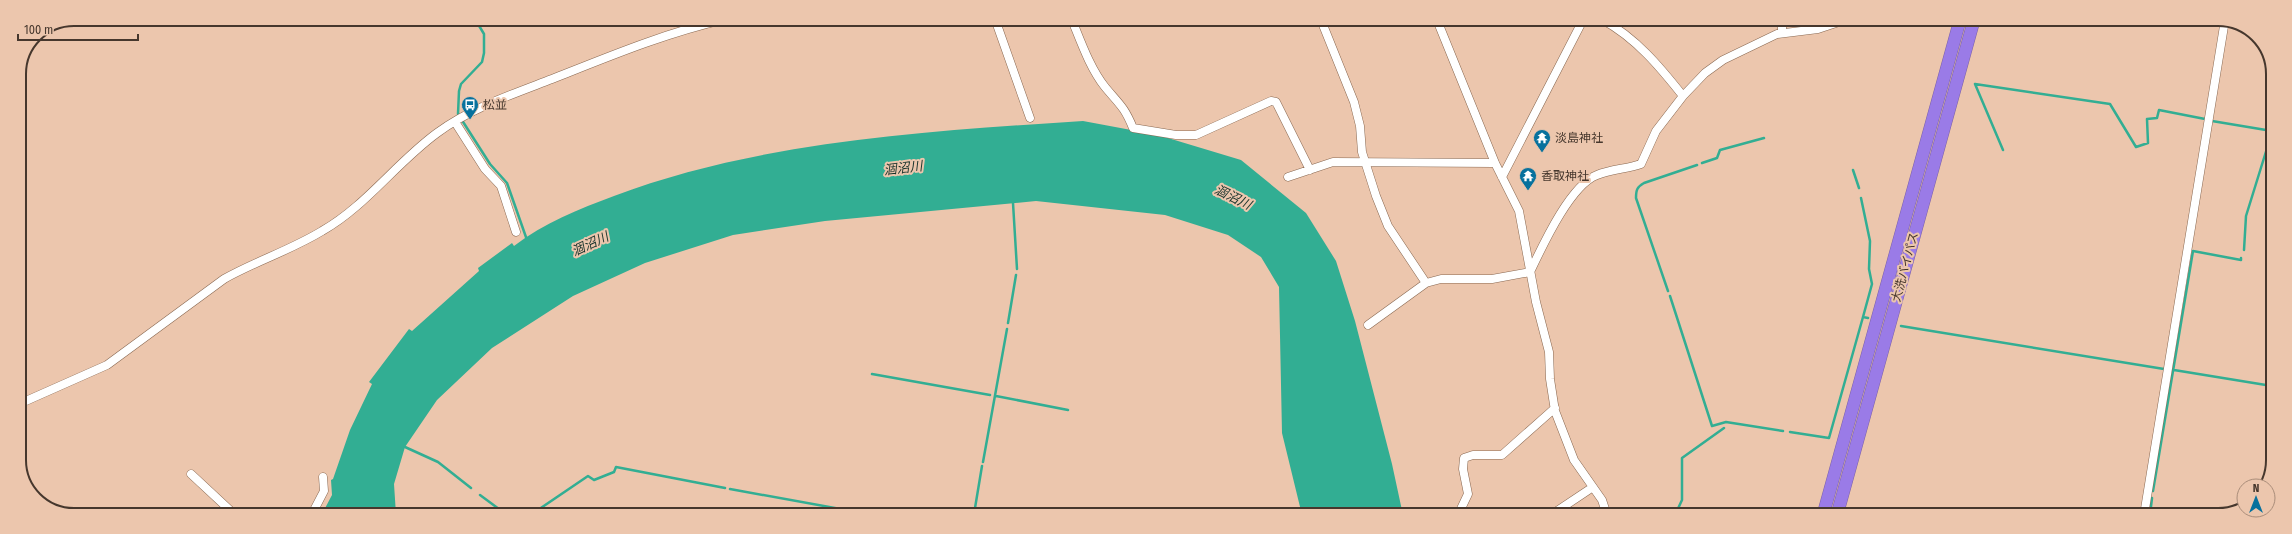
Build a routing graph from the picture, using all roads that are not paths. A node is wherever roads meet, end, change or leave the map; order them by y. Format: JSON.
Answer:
{"nodes":[{"id":1,"x":697,"y":26,"type":"edge"},
{"id":2,"x":997,"y":26,"type":"edge"},
{"id":3,"x":1075,"y":26,"type":"edge"},
{"id":4,"x":1323,"y":26,"type":"edge"},
{"id":5,"x":1439,"y":26,"type":"edge"},
{"id":6,"x":1580,"y":26,"type":"edge"},
{"id":7,"x":1614,"y":26,"type":"edge"},
{"id":8,"x":1782,"y":26,"type":"edge"},
{"id":9,"x":1827,"y":26,"type":"edge"},
{"id":10,"x":1958,"y":26,"type":"edge"},
{"id":11,"x":1972,"y":26,"type":"edge"},
{"id":12,"x":2224,"y":27,"type":"edge"},
{"id":13,"x":1782,"y":32,"type":"junction"},
{"id":14,"x":1683,"y":96,"type":"junction"},
{"id":15,"x":1030,"y":118,"type":"dead end"},
{"id":16,"x":455,"y":122,"type":"junction"},
{"id":17,"x":1364,"y":162,"type":"junction"},
{"id":18,"x":1495,"y":163,"type":"junction"},
{"id":19,"x":1310,"y":170,"type":"junction"},
{"id":20,"x":1288,"y":177,"type":"dead end"},
{"id":21,"x":1502,"y":177,"type":"junction"},
{"id":22,"x":516,"y":232,"type":"dead end"},
{"id":23,"x":1530,"y":272,"type":"junction"},
{"id":24,"x":1426,"y":283,"type":"junction"},
{"id":25,"x":1368,"y":325,"type":"dead end"},
{"id":26,"x":26,"y":401,"type":"edge"},
{"id":27,"x":1555,"y":408,"type":"junction"},
{"id":28,"x":191,"y":474,"type":"dead end"},
{"id":29,"x":323,"y":477,"type":"dead end"},
{"id":30,"x":1593,"y":486,"type":"junction"},
{"id":31,"x":228,"y":508,"type":"edge"},
{"id":32,"x":315,"y":508,"type":"edge"},
{"id":33,"x":1461,"y":508,"type":"edge"},
{"id":34,"x":1561,"y":508,"type":"edge"},
{"id":35,"x":1605,"y":508,"type":"edge"},
{"id":36,"x":1825,"y":508,"type":"edge"},
{"id":37,"x":1839,"y":508,"type":"edge"},
{"id":38,"x":2145,"y":508,"type":"edge"}],
"edges":[{"from":1,"to":16,"type":"street"},
{"from":2,"to":15,"type":"street"},
{"from":3,"to":19,"type":"street"},
{"from":4,"to":17,"type":"street"},
{"from":5,"to":18,"type":"street"},
{"from":6,"to":21,"type":"street"},
{"from":7,"to":14,"type":"street"},
{"from":8,"to":13,"type":"street"},
{"from":9,"to":13,"type":"street"},
{"from":10,"to":36,"type":"highway","name":"大洗バイパス"},
{"from":11,"to":37,"type":"highway","name":"大洗バイパス"},
{"from":12,"to":38,"type":"street"},
{"from":13,"to":14,"type":"street"},
{"from":14,"to":23,"type":"street"},
{"from":16,"to":22,"type":"street"},
{"from":16,"to":26,"type":"street"},
{"from":17,"to":18,"type":"street"},
{"from":17,"to":19,"type":"street"},
{"from":17,"to":24,"type":"street"},
{"from":18,"to":21,"type":"street"},
{"from":19,"to":20,"type":"street"},
{"from":21,"to":23,"type":"street"},
{"from":23,"to":24,"type":"street"},
{"from":23,"to":27,"type":"street"},
{"from":24,"to":25,"type":"street"},
{"from":27,"to":30,"type":"street"},
{"from":27,"to":33,"type":"street"},
{"from":28,"to":31,"type":"street"},
{"from":29,"to":32,"type":"street"},
{"from":30,"to":34,"type":"street"},
{"from":30,"to":35,"type":"street"}]}
